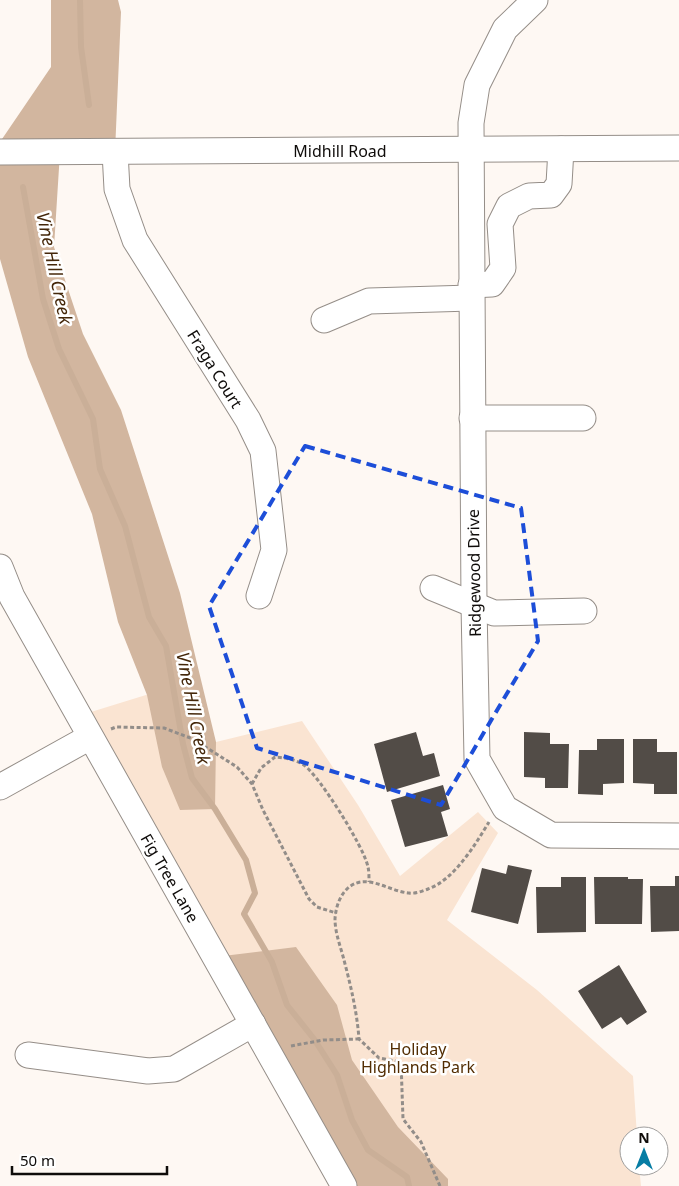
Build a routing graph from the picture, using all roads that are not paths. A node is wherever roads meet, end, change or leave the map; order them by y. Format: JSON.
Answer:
{"nodes":[{"id":1,"x":535,"y":0,"type":"edge"},
{"id":2,"x":679,"y":148,"type":"edge"},
{"id":3,"x":561,"y":149,"type":"junction"},
{"id":4,"x":470,"y":150,"type":"junction"},
{"id":5,"x":0,"y":152,"type":"edge"},
{"id":6,"x":115,"y":152,"type":"junction"},
{"id":7,"x":471,"y":292,"type":"junction"},
{"id":8,"x":324,"y":320,"type":"dead end"},
{"id":9,"x":472,"y":418,"type":"junction"},
{"id":10,"x":583,"y":418,"type":"dead end"},
{"id":11,"x":0,"y":567,"type":"edge"},
{"id":12,"x":433,"y":588,"type":"dead end"},
{"id":13,"x":259,"y":596,"type":"dead end"},
{"id":14,"x":474,"y":605,"type":"junction"},
{"id":15,"x":584,"y":611,"type":"dead end"},
{"id":16,"x":90,"y":737,"type":"junction"},
{"id":17,"x":0,"y":787,"type":"edge"},
{"id":18,"x":679,"y":836,"type":"edge"},
{"id":19,"x":253,"y":1024,"type":"junction"},
{"id":20,"x":28,"y":1055,"type":"dead end"},
{"id":21,"x":344,"y":1186,"type":"edge"}],
"edges":[{"from":1,"to":4,"type":"street","name":"Ridgewood Drive"},
{"from":2,"to":3,"type":"street","name":"Midhill Road"},
{"from":3,"to":4,"type":"street","name":"Midhill Road"},
{"from":3,"to":7,"type":"street"},
{"from":4,"to":6,"type":"street","name":"Midhill Road"},
{"from":4,"to":7,"type":"street","name":"Ridgewood Drive"},
{"from":5,"to":6,"type":"street","name":"Midhill Road"},
{"from":6,"to":13,"type":"street","name":"Fraga Court"},
{"from":7,"to":8,"type":"street"},
{"from":7,"to":9,"type":"street","name":"Ridgewood Drive"},
{"from":9,"to":10,"type":"street"},
{"from":9,"to":14,"type":"street","name":"Ridgewood Drive"},
{"from":11,"to":16,"type":"street","name":"Fig Tree Lane"},
{"from":12,"to":14,"type":"street"},
{"from":14,"to":15,"type":"street"},
{"from":14,"to":18,"type":"street","name":"Ridgewood Drive"},
{"from":16,"to":17,"type":"street"},
{"from":16,"to":19,"type":"street","name":"Fig Tree Lane"},
{"from":19,"to":20,"type":"street"},
{"from":19,"to":21,"type":"street","name":"Fig Tree Lane"}]}
